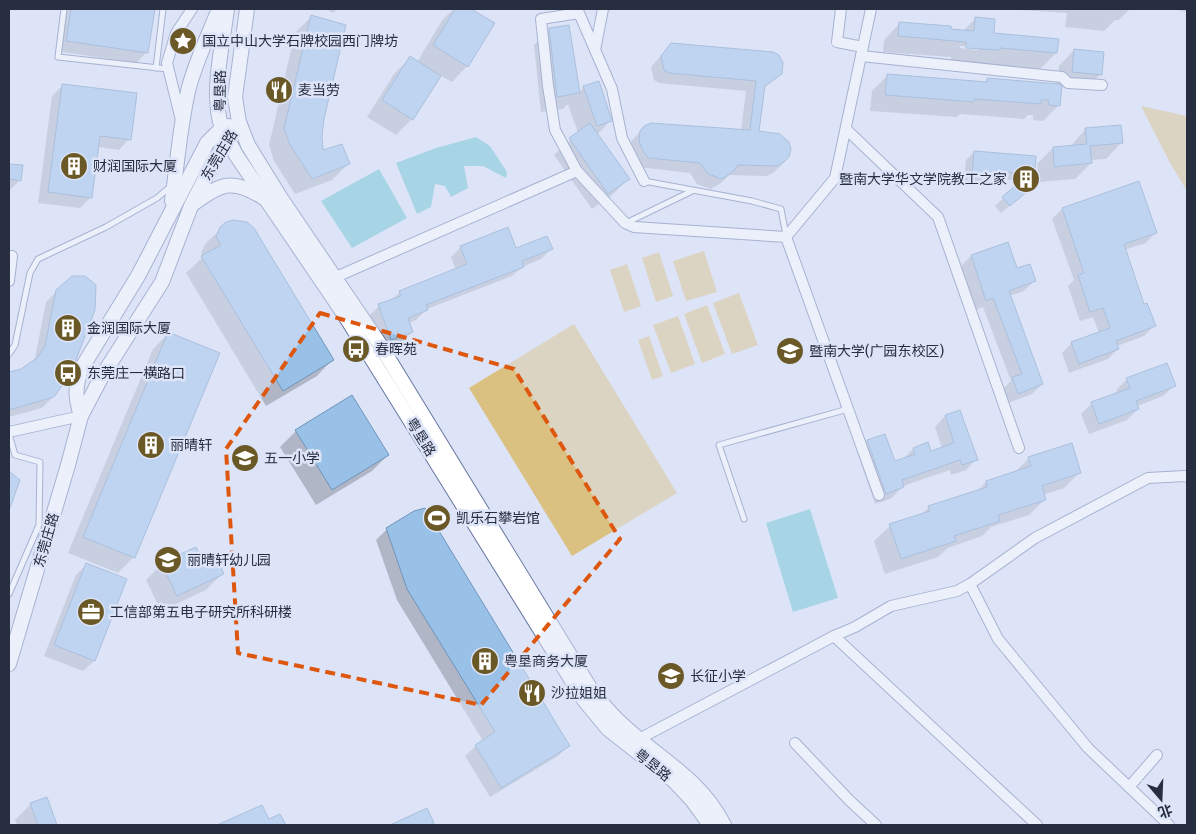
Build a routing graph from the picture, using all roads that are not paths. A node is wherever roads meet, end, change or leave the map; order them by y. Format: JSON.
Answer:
{"nodes":[{"id":1,"x":64,"y":9,"type":"edge"},
{"id":2,"x":163,"y":9,"type":"edge"},
{"id":3,"x":192,"y":9,"type":"edge"},
{"id":4,"x":219,"y":9,"type":"edge"},
{"id":5,"x":227,"y":9,"type":"edge"},
{"id":6,"x":247,"y":9,"type":"edge"},
{"id":7,"x":603,"y":9,"type":"edge"},
{"id":8,"x":841,"y":9,"type":"edge"},
{"id":9,"x":871,"y":9,"type":"edge"},
{"id":10,"x":595,"y":50,"type":"junction"},
{"id":11,"x":862,"y":51,"type":"junction"},
{"id":12,"x":156,"y":68,"type":"junction"},
{"id":13,"x":168,"y":69,"type":"junction"},
{"id":14,"x":1102,"y":86,"type":"dead end"},
{"id":15,"x":239,"y":122,"type":"junction"},
{"id":16,"x":182,"y":123,"type":"junction"},
{"id":17,"x":846,"y":129,"type":"junction"},
{"id":18,"x":225,"y":134,"type":"junction"},
{"id":19,"x":577,"y":171,"type":"junction"},
{"id":20,"x":644,"y":181,"type":"joint"},
{"id":21,"x":174,"y":184,"type":"junction"},
{"id":22,"x":693,"y":190,"type":"junction"},
{"id":23,"x":266,"y":199,"type":"junction"},
{"id":24,"x":191,"y":206,"type":"junction"},
{"id":25,"x":170,"y":214,"type":"junction"},
{"id":26,"x":625,"y":223,"type":"junction"},
{"id":27,"x":786,"y":238,"type":"junction"},
{"id":28,"x":9,"y":256,"type":"edge"},
{"id":29,"x":336,"y":277,"type":"junction"},
{"id":30,"x":9,"y":280,"type":"edge"},
{"id":31,"x":9,"y":354,"type":"edge"},
{"id":32,"x":848,"y":409,"type":"junction"},
{"id":33,"x":81,"y":416,"type":"junction"},
{"id":34,"x":9,"y":433,"type":"edge"},
{"id":35,"x":1019,"y":448,"type":"dead end"},
{"id":36,"x":1187,"y":477,"type":"edge"},
{"id":37,"x":879,"y":496,"type":"dead end"},
{"id":38,"x":744,"y":519,"type":"dead end"},
{"id":39,"x":970,"y":584,"type":"junction"},
{"id":40,"x":9,"y":594,"type":"edge"},
{"id":41,"x":834,"y":636,"type":"junction"},
{"id":42,"x":9,"y":664,"type":"edge"},
{"id":43,"x":639,"y":739,"type":"junction"},
{"id":44,"x":795,"y":743,"type":"dead end"},
{"id":45,"x":1156,"y":755,"type":"dead end"},
{"id":46,"x":1129,"y":787,"type":"junction"},
{"id":47,"x":710,"y":825,"type":"edge"},
{"id":48,"x":724,"y":825,"type":"edge"},
{"id":49,"x":876,"y":825,"type":"edge"},
{"id":50,"x":1037,"y":825,"type":"edge"},
{"id":51,"x":1169,"y":825,"type":"edge"}],
"edges":[{"from":1,"to":12,"type":"lane"},
{"from":2,"to":12,"type":"lane"},
{"from":3,"to":13,"type":"street"},
{"from":4,"to":16,"type":"main road"},
{"from":5,"to":18,"type":"main road","name":"粤垦路"},
{"from":6,"to":15,"type":"main road","name":"粤垦路"},
{"from":7,"to":10,"type":"street"},
{"from":8,"to":11,"type":"street"},
{"from":9,"to":11,"type":"street"},
{"from":10,"to":19,"type":"street"},
{"from":10,"to":20,"type":"street"},
{"from":11,"to":14,"type":"street"},
{"from":11,"to":17,"type":"street"},
{"from":12,"to":13,"type":"lane"},
{"from":13,"to":16,"type":"street"},
{"from":15,"to":18,"type":"main road","name":"东莞庄路"},
{"from":15,"to":29,"type":"main road","name":"粤垦路"},
{"from":16,"to":21,"type":"main road"},
{"from":17,"to":27,"type":"street"},
{"from":17,"to":35,"type":"street"},
{"from":18,"to":23,"type":"main road","name":"粤垦路"},
{"from":18,"to":24,"type":"main road","name":"东莞庄路"},
{"from":18,"to":25,"type":"main road","name":"东莞庄路"},
{"from":19,"to":26,"type":"street"},
{"from":19,"to":29,"type":"street"},
{"from":20,"to":22,"type":"lane"},
{"from":21,"to":25,"type":"main road"},
{"from":21,"to":31,"type":"lane"},
{"from":22,"to":26,"type":"lane"},
{"from":22,"to":27,"type":"lane"},
{"from":23,"to":24,"type":"main road"},
{"from":23,"to":47,"type":"main road","name":"粤垦路"},
{"from":24,"to":33,"type":"main road","name":"东莞庄路"},
{"from":25,"to":33,"type":"main road","name":"东莞庄路"},
{"from":26,"to":27,"type":"street"},
{"from":27,"to":32,"type":"street"},
{"from":28,"to":30,"type":"street"},
{"from":29,"to":43,"type":"main road","name":"粤垦路"},
{"from":32,"to":37,"type":"street"},
{"from":32,"to":38,"type":"lane"},
{"from":33,"to":34,"type":"street"},
{"from":33,"to":42,"type":"main road","name":"东莞庄路"},
{"from":34,"to":40,"type":"lane"},
{"from":36,"to":39,"type":"street"},
{"from":39,"to":41,"type":"street"},
{"from":39,"to":46,"type":"street"},
{"from":41,"to":43,"type":"street"},
{"from":41,"to":50,"type":"street"},
{"from":43,"to":48,"type":"main road","name":"粤垦路"},
{"from":44,"to":49,"type":"street"},
{"from":45,"to":46,"type":"street"},
{"from":46,"to":51,"type":"street"}]}
